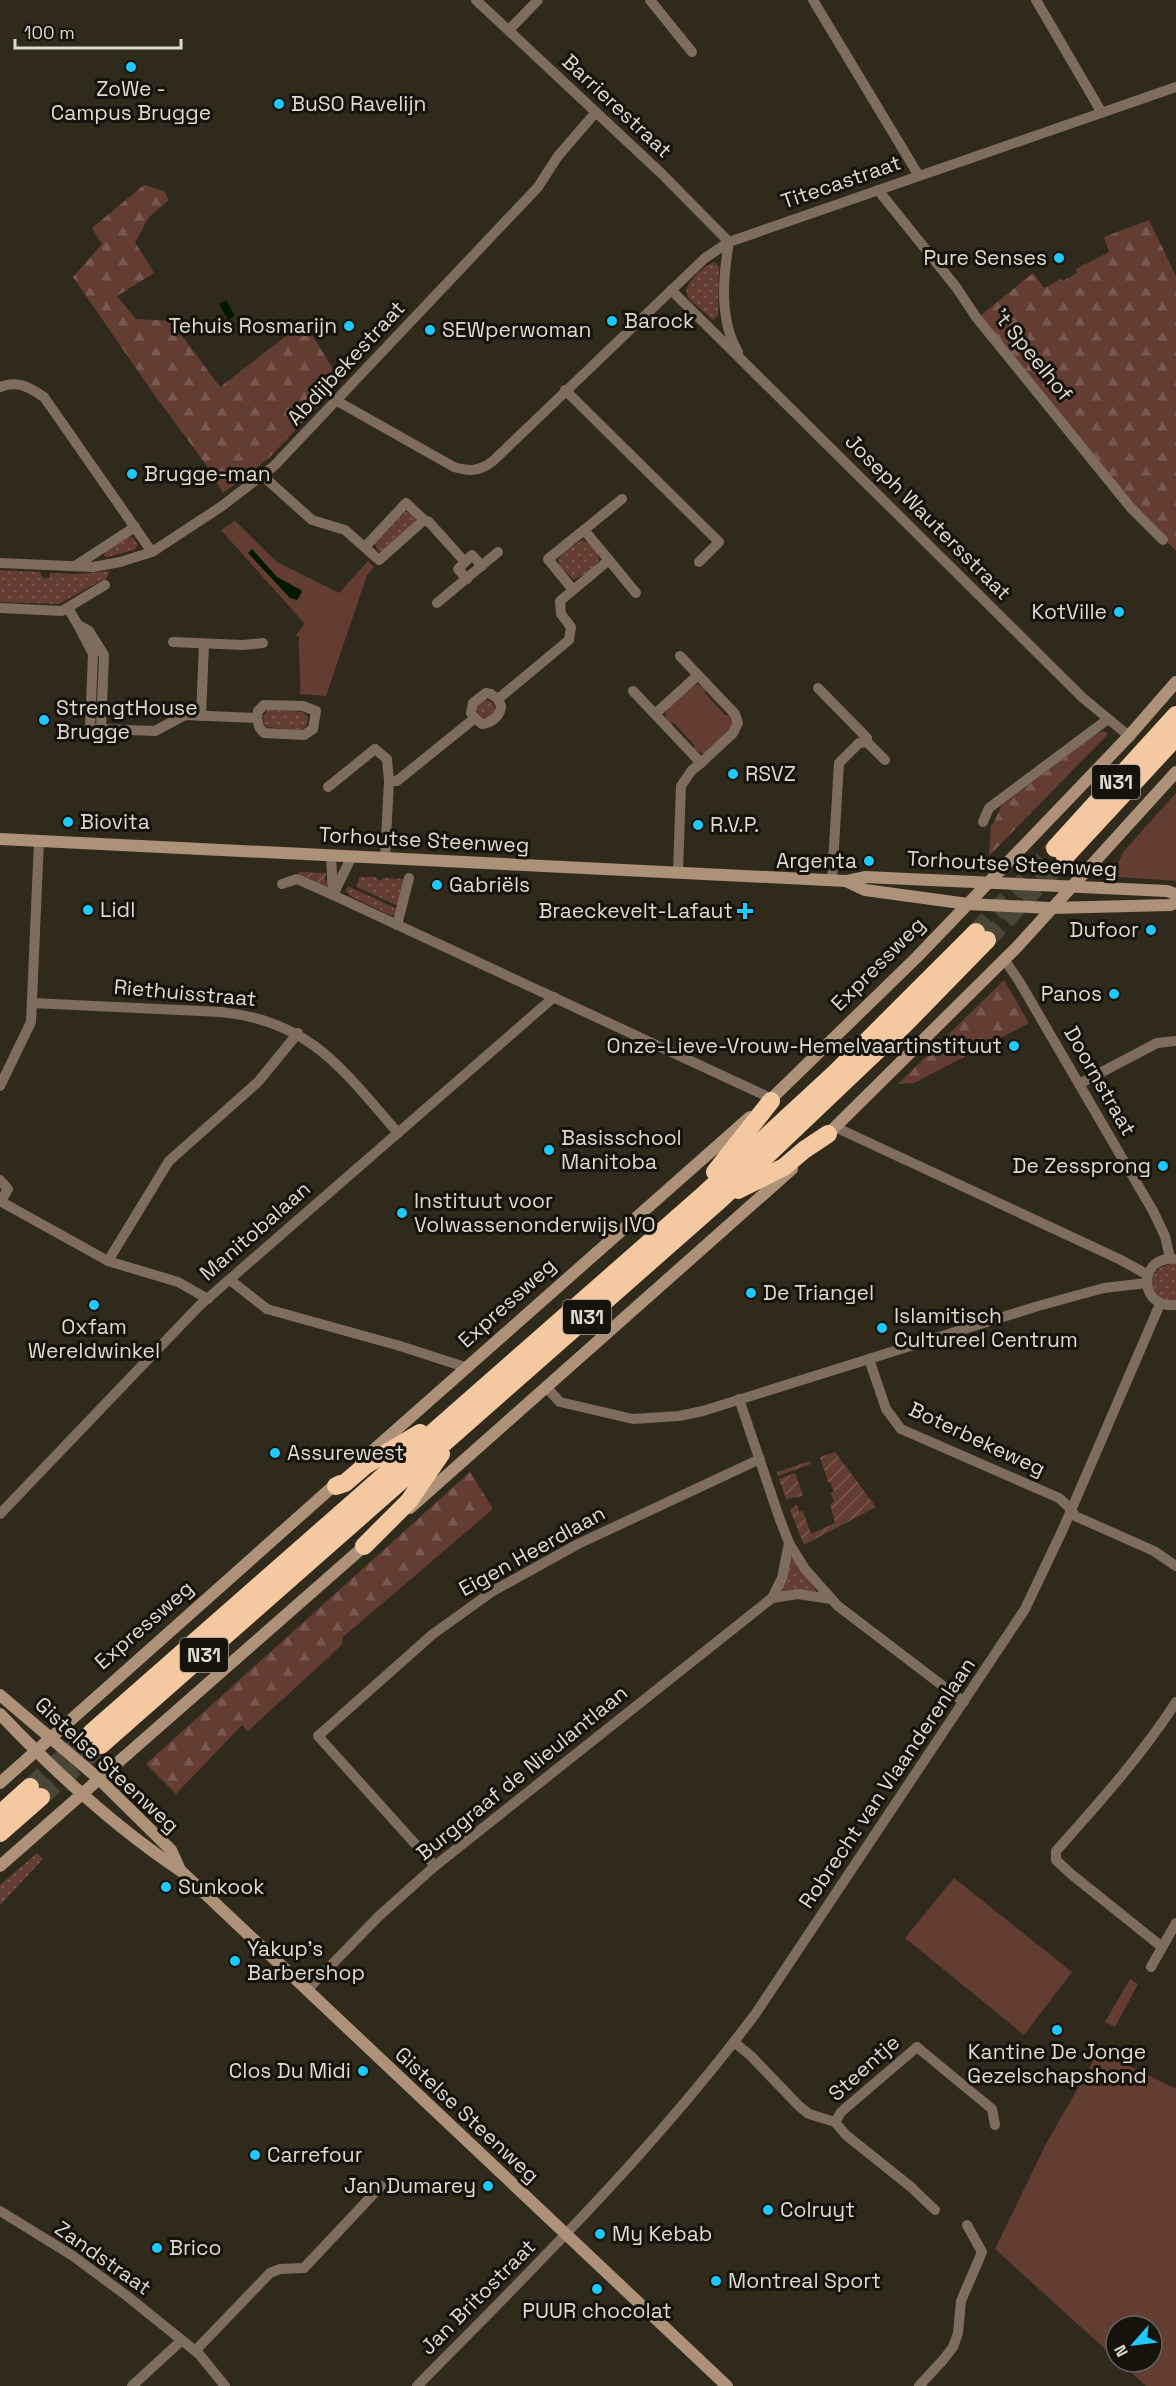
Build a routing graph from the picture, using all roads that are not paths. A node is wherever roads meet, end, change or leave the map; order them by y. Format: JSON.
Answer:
{"nodes":[{"id":1,"x":476,"y":0,"type":"edge"},
{"id":2,"x":538,"y":0,"type":"edge"},
{"id":3,"x":650,"y":0,"type":"edge"},
{"id":4,"x":813,"y":0,"type":"edge"},
{"id":5,"x":1036,"y":0,"type":"edge"},
{"id":6,"x":509,"y":30,"type":"junction"},
{"id":7,"x":692,"y":52,"type":"dead end"},
{"id":8,"x":1176,"y":87,"type":"edge"},
{"id":9,"x":596,"y":112,"type":"junction"},
{"id":10,"x":1102,"y":113,"type":"junction"},
{"id":11,"x":919,"y":176,"type":"junction"},
{"id":12,"x":878,"y":190,"type":"junction"},
{"id":13,"x":729,"y":242,"type":"junction"},
{"id":14,"x":671,"y":290,"type":"junction"},
{"id":15,"x":749,"y":367,"type":"junction"},
{"id":16,"x":0,"y":387,"type":"edge"},
{"id":17,"x":565,"y":390,"type":"junction"},
{"id":18,"x":337,"y":400,"type":"junction"},
{"id":19,"x":263,"y":476,"type":"junction"},
{"id":20,"x":622,"y":499,"type":"dead end"},
{"id":21,"x":424,"y":520,"type":"junction"},
{"id":22,"x":135,"y":527,"type":"junction"},
{"id":23,"x":584,"y":530,"type":"junction"},
{"id":24,"x":1163,"y":540,"type":"dead end"},
{"id":25,"x":365,"y":547,"type":"junction"},
{"id":26,"x":152,"y":552,"type":"junction"},
{"id":27,"x":498,"y":552,"type":"dead end"},
{"id":28,"x":609,"y":560,"type":"junction"},
{"id":29,"x":465,"y":562,"type":"junction"},
{"id":30,"x":699,"y":562,"type":"dead end"},
{"id":31,"x":0,"y":563,"type":"edge"},
{"id":32,"x":482,"y":566,"type":"junction"},
{"id":33,"x":73,"y":567,"type":"junction"},
{"id":34,"x":467,"y":579,"type":"junction"},
{"id":35,"x":105,"y":585,"type":"dead end"},
{"id":36,"x":573,"y":590,"type":"junction"},
{"id":37,"x":636,"y":593,"type":"dead end"},
{"id":38,"x":437,"y":603,"type":"dead end"},
{"id":39,"x":0,"y":608,"type":"edge"},
{"id":40,"x":68,"y":608,"type":"junction"},
{"id":41,"x":173,"y":642,"type":"dead end"},
{"id":42,"x":263,"y":643,"type":"dead end"},
{"id":43,"x":204,"y":644,"type":"junction"},
{"id":44,"x":680,"y":656,"type":"dead end"},
{"id":45,"x":698,"y":675,"type":"junction"},
{"id":46,"x":1176,"y":682,"type":"edge"},
{"id":47,"x":818,"y":688,"type":"dead end"},
{"id":48,"x":633,"y":691,"type":"dead end"},
{"id":49,"x":498,"y":699,"type":"junction"},
{"id":50,"x":655,"y":714,"type":"junction"},
{"id":51,"x":201,"y":716,"type":"junction"},
{"id":52,"x":1176,"y":716,"type":"edge"},
{"id":53,"x":257,"y":718,"type":"junction"},
{"id":54,"x":475,"y":718,"type":"junction"},
{"id":55,"x":1107,"y":718,"type":"junction"},
{"id":56,"x":1129,"y":736,"type":"junction"},
{"id":57,"x":1176,"y":736,"type":"edge"},
{"id":58,"x":867,"y":742,"type":"junction"},
{"id":59,"x":885,"y":760,"type":"dead end"},
{"id":60,"x":700,"y":763,"type":"junction"},
{"id":61,"x":1176,"y":772,"type":"edge"},
{"id":62,"x":389,"y":781,"type":"junction"},
{"id":63,"x":328,"y":787,"type":"dead end"},
{"id":64,"x":983,"y":822,"type":"dead end"},
{"id":65,"x":0,"y":839,"type":"edge"},
{"id":66,"x":39,"y":841,"type":"junction"},
{"id":67,"x":331,"y":855,"type":"junction"},
{"id":68,"x":352,"y":856,"type":"junction"},
{"id":69,"x":385,"y":858,"type":"junction"},
{"id":70,"x":678,"y":871,"type":"junction"},
{"id":71,"x":409,"y":878,"type":"dead end"},
{"id":72,"x":832,"y":880,"type":"junction"},
{"id":73,"x":846,"y":881,"type":"junction"},
{"id":74,"x":989,"y":883,"type":"junction"},
{"id":75,"x":282,"y":884,"type":"dead end"},
{"id":76,"x":1070,"y":887,"type":"junction"},
{"id":77,"x":1176,"y":894,"type":"edge"},
{"id":78,"x":333,"y":896,"type":"junction"},
{"id":79,"x":1176,"y":903,"type":"edge"},
{"id":80,"x":968,"y":904,"type":"junction"},
{"id":81,"x":1050,"y":909,"type":"junction"},
{"id":82,"x":397,"y":925,"type":"junction"},
{"id":83,"x":1004,"y":959,"type":"junction"},
{"id":84,"x":554,"y":997,"type":"junction"},
{"id":85,"x":32,"y":1003,"type":"junction"},
{"id":86,"x":298,"y":1034,"type":"junction"},
{"id":87,"x":1176,"y":1041,"type":"edge"},
{"id":88,"x":1079,"y":1084,"type":"junction"},
{"id":89,"x":0,"y":1086,"type":"edge"},
{"id":90,"x":771,"y":1101,"type":"junction"},
{"id":91,"x":831,"y":1131,"type":"junction"},
{"id":92,"x":398,"y":1133,"type":"junction"},
{"id":93,"x":0,"y":1180,"type":"edge"},
{"id":94,"x":700,"y":1197,"type":"junction"},
{"id":95,"x":721,"y":1199,"type":"junction"},
{"id":96,"x":0,"y":1201,"type":"edge"},
{"id":97,"x":1173,"y":1258,"type":"edge"},
{"id":98,"x":108,"y":1261,"type":"junction"},
{"id":99,"x":1147,"y":1279,"type":"junction"},
{"id":100,"x":230,"y":1280,"type":"junction"},
{"id":101,"x":208,"y":1299,"type":"junction"},
{"id":102,"x":1160,"y":1304,"type":"junction"},
{"id":103,"x":1176,"y":1305,"type":"edge"},
{"id":104,"x":869,"y":1359,"type":"junction"},
{"id":105,"x":468,"y":1368,"type":"junction"},
{"id":106,"x":547,"y":1388,"type":"junction"},
{"id":107,"x":739,"y":1399,"type":"junction"},
{"id":108,"x":452,"y":1427,"type":"junction"},
{"id":109,"x":760,"y":1459,"type":"junction"},
{"id":110,"x":336,"y":1486,"type":"junction"},
{"id":111,"x":1071,"y":1509,"type":"junction"},
{"id":112,"x":0,"y":1514,"type":"edge"},
{"id":113,"x":789,"y":1543,"type":"junction"},
{"id":114,"x":364,"y":1546,"type":"junction"},
{"id":115,"x":1176,"y":1566,"type":"edge"},
{"id":116,"x":772,"y":1598,"type":"junction"},
{"id":117,"x":831,"y":1599,"type":"junction"},
{"id":118,"x":0,"y":1695,"type":"edge"},
{"id":119,"x":964,"y":1702,"type":"junction"},
{"id":120,"x":1176,"y":1702,"type":"edge"},
{"id":121,"x":0,"y":1714,"type":"edge"},
{"id":122,"x":51,"y":1737,"type":"junction"},
{"id":123,"x":96,"y":1739,"type":"tunnel mouth"},
{"id":124,"x":36,"y":1750,"type":"junction"},
{"id":125,"x":0,"y":1784,"type":"edge"},
{"id":126,"x":91,"y":1787,"type":"junction"},
{"id":127,"x":0,"y":1814,"type":"edge"},
{"id":128,"x":0,"y":1833,"type":"edge"},
{"id":129,"x":0,"y":1866,"type":"edge"},
{"id":130,"x":435,"y":1866,"type":"junction"},
{"id":131,"x":181,"y":1871,"type":"junction"},
{"id":132,"x":1176,"y":1923,"type":"edge"},
{"id":133,"x":1162,"y":1947,"type":"junction"},
{"id":134,"x":1151,"y":1966,"type":"dead end"},
{"id":135,"x":307,"y":1990,"type":"junction"},
{"id":136,"x":734,"y":2042,"type":"junction"},
{"id":137,"x":835,"y":2122,"type":"junction"},
{"id":138,"x":995,"y":2125,"type":"dead end"},
{"id":139,"x":381,"y":2186,"type":"dead end"},
{"id":140,"x":935,"y":2210,"type":"dead end"},
{"id":141,"x":0,"y":2211,"type":"edge"},
{"id":142,"x":966,"y":2225,"type":"dead end"},
{"id":143,"x":566,"y":2235,"type":"junction"},
{"id":144,"x":182,"y":2340,"type":"junction"},
{"id":145,"x":195,"y":2351,"type":"junction"},
{"id":146,"x":132,"y":2386,"type":"edge"},
{"id":147,"x":225,"y":2386,"type":"edge"},
{"id":148,"x":417,"y":2386,"type":"edge"},
{"id":149,"x":727,"y":2386,"type":"edge"},
{"id":150,"x":919,"y":2386,"type":"edge"}],
"edges":[{"from":1,"to":6,"type":"street","name":"Barrierestraat"},
{"from":2,"to":6,"type":"street"},
{"from":3,"to":7,"type":"street"},
{"from":4,"to":11,"type":"street"},
{"from":5,"to":10,"type":"street"},
{"from":6,"to":9,"type":"street","name":"Barrierestraat"},
{"from":8,"to":10,"type":"street","name":"Titecastraat"},
{"from":9,"to":13,"type":"street","name":"Barrierestraat"},
{"from":9,"to":18,"type":"street","name":"Abdijbekestraat"},
{"from":10,"to":11,"type":"street","name":"Titecastraat"},
{"from":11,"to":12,"type":"street","name":"Titecastraat"},
{"from":12,"to":13,"type":"street","name":"Titecastraat"},
{"from":12,"to":24,"type":"street","name":"'t Speelhof"},
{"from":13,"to":14,"type":"street","name":"Titecastraat"},
{"from":13,"to":15,"type":"street","name":"Joseph Wautersstraat"},
{"from":14,"to":15,"type":"street","name":"Joseph Wautersstraat"},
{"from":14,"to":17,"type":"street","name":"Titecastraat"},
{"from":15,"to":55,"type":"street","name":"Joseph Wautersstraat"},
{"from":16,"to":22,"type":"street"},
{"from":17,"to":18,"type":"street","name":"Titecastraat"},
{"from":17,"to":30,"type":"street"},
{"from":18,"to":19,"type":"street","name":"Abdijbekestraat"},
{"from":19,"to":25,"type":"street"},
{"from":19,"to":26,"type":"street","name":"Abdijbekestraat"},
{"from":20,"to":23,"type":"street"},
{"from":21,"to":25,"type":"street"},
{"from":21,"to":25,"type":"street"},
{"from":21,"to":29,"type":"street"},
{"from":22,"to":26,"type":"street"},
{"from":22,"to":33,"type":"street"},
{"from":23,"to":28,"type":"street"},
{"from":23,"to":36,"type":"street"},
{"from":26,"to":33,"type":"street","name":"Abdijbekestraat"},
{"from":27,"to":32,"type":"street"},
{"from":28,"to":36,"type":"street"},
{"from":28,"to":37,"type":"street"},
{"from":29,"to":32,"type":"street"},
{"from":29,"to":34,"type":"street"},
{"from":31,"to":33,"type":"street","name":"Abdijbekestraat"},
{"from":32,"to":34,"type":"street"},
{"from":34,"to":38,"type":"street"},
{"from":35,"to":40,"type":"street"},
{"from":36,"to":49,"type":"street"},
{"from":39,"to":40,"type":"street"},
{"from":40,"to":51,"type":"street"},
{"from":41,"to":43,"type":"street"},
{"from":42,"to":43,"type":"street"},
{"from":43,"to":51,"type":"street"},
{"from":44,"to":45,"type":"street"},
{"from":45,"to":50,"type":"street"},
{"from":45,"to":60,"type":"street"},
{"from":46,"to":56,"type":"street","name":"Expressweg"},
{"from":47,"to":58,"type":"street"},
{"from":48,"to":50,"type":"street"},
{"from":49,"to":54,"type":"street"},
{"from":49,"to":54,"type":"street"},
{"from":50,"to":60,"type":"street"},
{"from":51,"to":53,"type":"street"},
{"from":52,"to":57,"type":"highway","number":"N31"},
{"from":53,"to":53,"type":"street"},
{"from":54,"to":62,"type":"street"},
{"from":55,"to":56,"type":"street","name":"Joseph Wautersstraat"},
{"from":55,"to":64,"type":"street"},
{"from":56,"to":74,"type":"street","name":"Expressweg"},
{"from":58,"to":59,"type":"street"},
{"from":58,"to":72,"type":"street"},
{"from":60,"to":70,"type":"street"},
{"from":61,"to":76,"type":"street"},
{"from":62,"to":63,"type":"street"},
{"from":62,"to":69,"type":"street"},
{"from":65,"to":66,"type":"street","name":"Torhoutse Steenweg"},
{"from":66,"to":67,"type":"street","name":"Torhoutse Steenweg"},
{"from":66,"to":85,"type":"street"},
{"from":67,"to":68,"type":"street","name":"Torhoutse Steenweg"},
{"from":67,"to":78,"type":"street"},
{"from":68,"to":69,"type":"street","name":"Torhoutse Steenweg"},
{"from":68,"to":78,"type":"street"},
{"from":69,"to":70,"type":"street","name":"Torhoutse Steenweg"},
{"from":70,"to":72,"type":"street","name":"Torhoutse Steenweg"},
{"from":71,"to":82,"type":"street"},
{"from":72,"to":73,"type":"street","name":"Torhoutse Steenweg"},
{"from":73,"to":74,"type":"street","name":"Torhoutse Steenweg"},
{"from":73,"to":80,"type":"street","name":"Torhoutse Steenweg"},
{"from":74,"to":76,"type":"street","name":"Torhoutse Steenweg"},
{"from":74,"to":80,"type":"street","name":"Expressweg"},
{"from":75,"to":78,"type":"street"},
{"from":76,"to":77,"type":"street","name":"Torhoutse Steenweg"},
{"from":76,"to":81,"type":"street"},
{"from":78,"to":82,"type":"street"},
{"from":79,"to":81,"type":"street","name":"Torhoutse Steenweg"},
{"from":80,"to":81,"type":"street","name":"Torhoutse Steenweg"},
{"from":80,"to":90,"type":"street","name":"Expressweg"},
{"from":81,"to":83,"type":"street"},
{"from":82,"to":84,"type":"street"},
{"from":83,"to":88,"type":"street","name":"Doornstraat"},
{"from":83,"to":91,"type":"street"},
{"from":84,"to":90,"type":"street"},
{"from":84,"to":92,"type":"street","name":"Manitobalaan"},
{"from":85,"to":86,"type":"street","name":"Riethuisstraat"},
{"from":85,"to":89,"type":"street"},
{"from":86,"to":92,"type":"street","name":"Riethuisstraat"},
{"from":86,"to":98,"type":"street"},
{"from":87,"to":88,"type":"street"},
{"from":88,"to":97,"type":"street","name":"Doornstraat"},
{"from":90,"to":94,"type":"highway"},
{"from":90,"to":105,"type":"street","name":"Expressweg"},
{"from":91,"to":95,"type":"highway"},
{"from":91,"to":99,"type":"street"},
{"from":91,"to":106,"type":"street"},
{"from":92,"to":100,"type":"street","name":"Manitobalaan"},
{"from":93,"to":96,"type":"street"},
{"from":94,"to":95,"type":"highway","number":"N31"},
{"from":94,"to":108,"type":"highway","number":"N31"},
{"from":95,"to":108,"type":"highway","number":"N31"},
{"from":96,"to":98,"type":"street"},
{"from":97,"to":99,"type":"street"},
{"from":98,"to":101,"type":"street"},
{"from":99,"to":102,"type":"street"},
{"from":99,"to":104,"type":"street"},
{"from":100,"to":101,"type":"street","name":"Manitobalaan"},
{"from":100,"to":105,"type":"street"},
{"from":101,"to":112,"type":"street","name":"Manitobalaan"},
{"from":102,"to":103,"type":"street"},
{"from":102,"to":111,"type":"street","name":"Robrecht van Vlaanderenlaan"},
{"from":104,"to":107,"type":"street"},
{"from":104,"to":111,"type":"street","name":"Boterbekeweg"},
{"from":105,"to":110,"type":"street","name":"Expressweg"},
{"from":106,"to":107,"type":"street"},
{"from":106,"to":114,"type":"street"},
{"from":107,"to":109,"type":"street"},
{"from":108,"to":110,"type":"highway"},
{"from":108,"to":114,"type":"highway"},
{"from":108,"to":123,"type":"highway","number":"N31"},
{"from":109,"to":113,"type":"street"},
{"from":109,"to":130,"type":"street","name":"Eigen Heerdlaan"},
{"from":110,"to":122,"type":"street","name":"Expressweg"},
{"from":111,"to":115,"type":"street","name":"Boterbekeweg"},
{"from":111,"to":119,"type":"street","name":"Robrecht van Vlaanderenlaan"},
{"from":113,"to":116,"type":"street","name":"Burggraaf de Nieulantlaan"},
{"from":113,"to":117,"type":"street"},
{"from":114,"to":126,"type":"street"},
{"from":116,"to":117,"type":"street"},
{"from":116,"to":130,"type":"street","name":"Burggraaf de Nieulantlaan"},
{"from":117,"to":119,"type":"street"},
{"from":118,"to":122,"type":"street","name":"Gistelse Steenweg"},
{"from":119,"to":136,"type":"street","name":"Robrecht van Vlaanderenlaan"},
{"from":120,"to":133,"type":"street"},
{"from":121,"to":124,"type":"street","name":"Gistelse Steenweg"},
{"from":122,"to":124,"type":"street","name":"Expressweg"},
{"from":122,"to":126,"type":"street","name":"Gistelse Steenweg"},
{"from":124,"to":125,"type":"street","name":"Expressweg"},
{"from":124,"to":126,"type":"street","name":"Gistelse Steenweg"},
{"from":126,"to":129,"type":"street"},
{"from":126,"to":131,"type":"street","name":"Gistelse Steenweg"},
{"from":126,"to":131,"type":"street","name":"Gistelse Steenweg"},
{"from":127,"to":128,"type":"highway"},
{"from":130,"to":135,"type":"street","name":"Burggraaf de Nieulantlaan"},
{"from":131,"to":135,"type":"street","name":"Gistelse Steenweg"},
{"from":132,"to":133,"type":"street"},
{"from":133,"to":134,"type":"street"},
{"from":135,"to":143,"type":"street","name":"Gistelse Steenweg"},
{"from":136,"to":137,"type":"street","name":"Steentje"},
{"from":136,"to":143,"type":"street","name":"Robrecht van Vlaanderenlaan"},
{"from":137,"to":138,"type":"street","name":"Steentje"},
{"from":137,"to":140,"type":"street","name":"Steentje"},
{"from":139,"to":145,"type":"street"},
{"from":141,"to":144,"type":"street","name":"Zandstraat"},
{"from":142,"to":150,"type":"street"},
{"from":143,"to":148,"type":"street","name":"Jan Britostraat"},
{"from":143,"to":149,"type":"street","name":"Gistelse Steenweg"},
{"from":144,"to":145,"type":"street","name":"Zandstraat"},
{"from":144,"to":146,"type":"street"},
{"from":145,"to":147,"type":"street","name":"Zandstraat"}]}
